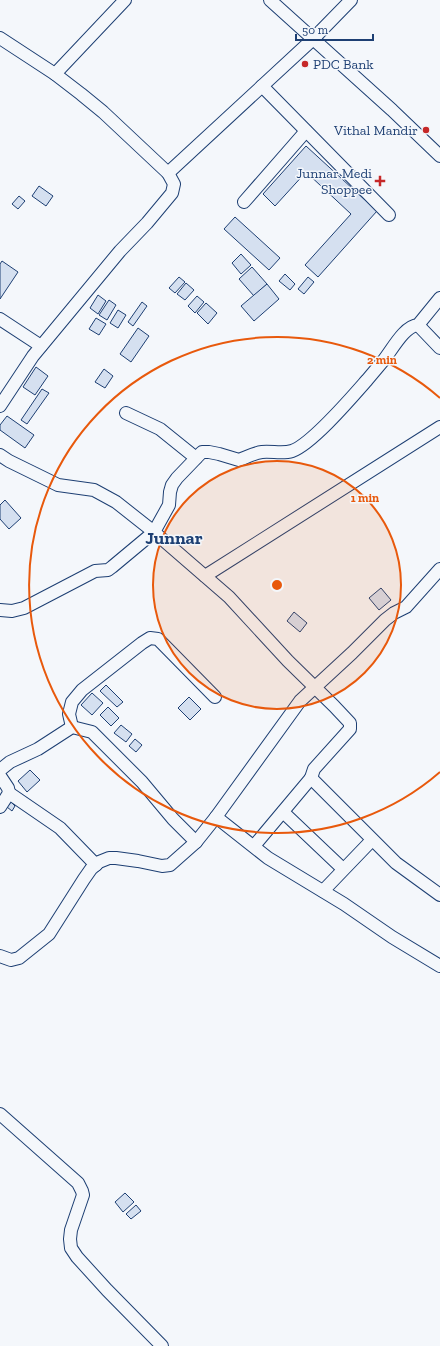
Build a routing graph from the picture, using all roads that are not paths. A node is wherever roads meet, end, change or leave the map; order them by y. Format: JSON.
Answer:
{"nodes":[{"id":1,"x":125,"y":0,"type":"edge"},
{"id":2,"x":270,"y":0,"type":"edge"},
{"id":3,"x":351,"y":0,"type":"edge"},
{"id":4,"x":0,"y":38,"type":"edge"},
{"id":5,"x":314,"y":39,"type":"junction"},
{"id":6,"x":55,"y":74,"type":"junction"},
{"id":7,"x":262,"y":86,"type":"junction"},
{"id":8,"x":306,"y":131,"type":"junction"},
{"id":9,"x":440,"y":156,"type":"edge"},
{"id":10,"x":168,"y":173,"type":"junction"},
{"id":11,"x":244,"y":202,"type":"dead end"},
{"id":12,"x":389,"y":215,"type":"dead end"},
{"id":13,"x":440,"y":298,"type":"edge"},
{"id":14,"x":0,"y":319,"type":"edge"},
{"id":15,"x":418,"y":325,"type":"junction"},
{"id":16,"x":41,"y":346,"type":"junction"},
{"id":17,"x":440,"y":348,"type":"edge"},
{"id":18,"x":0,"y":406,"type":"edge"},
{"id":19,"x":126,"y":413,"type":"dead end"},
{"id":20,"x":440,"y":427,"type":"edge"},
{"id":21,"x":196,"y":458,"type":"junction"},
{"id":22,"x":3,"y":461,"type":"edge"},
{"id":23,"x":154,"y":532,"type":"junction"},
{"id":24,"x":440,"y":569,"type":"edge"},
{"id":25,"x":204,"y":576,"type":"junction"},
{"id":26,"x":0,"y":610,"type":"edge"},
{"id":27,"x":315,"y":687,"type":"junction"},
{"id":28,"x":215,"y":697,"type":"dead end"},
{"id":29,"x":72,"y":727,"type":"junction"},
{"id":30,"x":0,"y":770,"type":"edge"},
{"id":31,"x":0,"y":776,"type":"edge"},
{"id":32,"x":311,"y":778,"type":"junction"},
{"id":33,"x":9,"y":793,"type":"junction"},
{"id":34,"x":0,"y":807,"type":"edge"},
{"id":35,"x":283,"y":812,"type":"junction"},
{"id":36,"x":216,"y":817,"type":"junction"},
{"id":37,"x":372,"y":840,"type":"junction"},
{"id":38,"x":196,"y":842,"type":"junction"},
{"id":39,"x":254,"y":846,"type":"junction"},
{"id":40,"x":96,"y":865,"type":"junction"},
{"id":41,"x":344,"y":869,"type":"junction"},
{"id":42,"x":323,"y":891,"type":"junction"},
{"id":43,"x":440,"y":895,"type":"edge"},
{"id":44,"x":0,"y":956,"type":"edge"},
{"id":45,"x":440,"y":966,"type":"edge"},
{"id":46,"x":0,"y":1114,"type":"edge"},
{"id":47,"x":162,"y":1346,"type":"edge"}],
"edges":[{"from":1,"to":6,"type":"street"},
{"from":2,"to":5,"type":"street"},
{"from":3,"to":5,"type":"street"},
{"from":4,"to":6,"type":"street"},
{"from":5,"to":7,"type":"street"},
{"from":5,"to":9,"type":"street"},
{"from":6,"to":10,"type":"street"},
{"from":7,"to":8,"type":"street"},
{"from":7,"to":10,"type":"street"},
{"from":8,"to":11,"type":"street"},
{"from":8,"to":12,"type":"street"},
{"from":10,"to":16,"type":"street"},
{"from":13,"to":15,"type":"street"},
{"from":14,"to":16,"type":"street"},
{"from":15,"to":17,"type":"street"},
{"from":15,"to":21,"type":"street"},
{"from":16,"to":18,"type":"street"},
{"from":19,"to":21,"type":"street"},
{"from":20,"to":25,"type":"street"},
{"from":21,"to":23,"type":"street"},
{"from":22,"to":23,"type":"street"},
{"from":23,"to":25,"type":"street"},
{"from":23,"to":26,"type":"street"},
{"from":24,"to":27,"type":"street"},
{"from":25,"to":27,"type":"street"},
{"from":27,"to":32,"type":"street"},
{"from":27,"to":36,"type":"street"},
{"from":28,"to":29,"type":"street"},
{"from":29,"to":30,"type":"street"},
{"from":29,"to":38,"type":"street"},
{"from":31,"to":33,"type":"street"},
{"from":32,"to":35,"type":"street"},
{"from":32,"to":37,"type":"street"},
{"from":33,"to":34,"type":"street"},
{"from":33,"to":40,"type":"street"},
{"from":35,"to":39,"type":"street"},
{"from":35,"to":41,"type":"street"},
{"from":36,"to":38,"type":"street"},
{"from":36,"to":39,"type":"street"},
{"from":37,"to":41,"type":"street"},
{"from":37,"to":43,"type":"street"},
{"from":38,"to":40,"type":"street"},
{"from":39,"to":42,"type":"street"},
{"from":40,"to":44,"type":"street"},
{"from":41,"to":42,"type":"street"},
{"from":42,"to":45,"type":"street"},
{"from":46,"to":47,"type":"street"}]}
